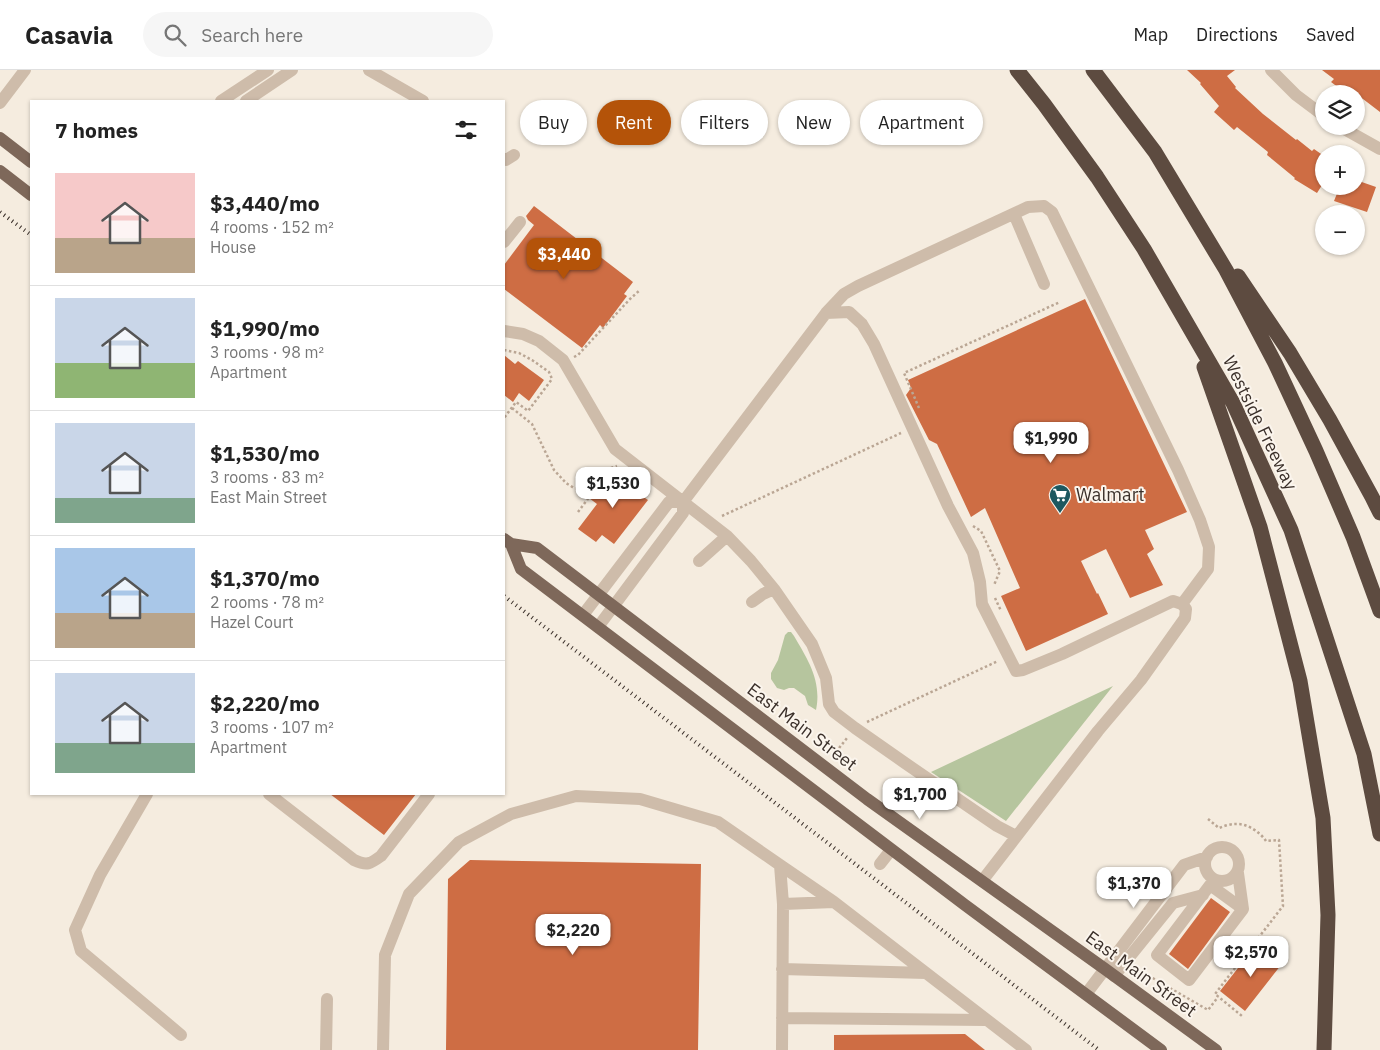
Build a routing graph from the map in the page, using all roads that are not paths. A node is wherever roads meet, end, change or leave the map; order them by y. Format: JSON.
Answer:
{"nodes":[{"id":1,"x":25,"y":70,"type":"edge"},
{"id":2,"x":268,"y":70,"type":"edge"},
{"id":3,"x":292,"y":70,"type":"edge"},
{"id":4,"x":369,"y":70,"type":"edge"},
{"id":5,"x":1017,"y":70,"type":"edge"},
{"id":6,"x":1093,"y":70,"type":"edge"},
{"id":7,"x":1271,"y":70,"type":"edge"},
{"id":8,"x":223,"y":100,"type":"edge"},
{"id":9,"x":247,"y":100,"type":"edge"},
{"id":10,"x":421,"y":100,"type":"edge"},
{"id":11,"x":0,"y":103,"type":"edge"},
{"id":12,"x":1315,"y":109,"type":"edge"},
{"id":13,"x":1354,"y":135,"type":"edge"},
{"id":14,"x":0,"y":138,"type":"edge"},
{"id":15,"x":1380,"y":149,"type":"edge"},
{"id":16,"x":1155,"y":152,"type":"junction"},
{"id":17,"x":30,"y":161,"type":"edge"},
{"id":18,"x":0,"y":171,"type":"edge"},
{"id":19,"x":30,"y":194,"type":"edge"},
{"id":20,"x":1014,"y":214,"type":"junction"},
{"id":21,"x":520,"y":222,"type":"dead end"},
{"id":22,"x":505,"y":241,"type":"edge"},
{"id":23,"x":1044,"y":284,"type":"dead end"},
{"id":24,"x":826,"y":313,"type":"junction"},
{"id":25,"x":1190,"y":326,"type":"junction"},
{"id":26,"x":505,"y":331,"type":"edge"},
{"id":27,"x":683,"y":502,"type":"junction"},
{"id":28,"x":1380,"y":513,"type":"edge"},
{"id":29,"x":728,"y":536,"type":"junction"},
{"id":30,"x":507,"y":542,"type":"edge"},
{"id":31,"x":698,"y":562,"type":"dead end"},
{"id":32,"x":774,"y":589,"type":"junction"},
{"id":33,"x":598,"y":594,"type":"junction"},
{"id":34,"x":752,"y":602,"type":"dead end"},
{"id":35,"x":1182,"y":604,"type":"junction"},
{"id":36,"x":613,"y":606,"type":"junction"},
{"id":37,"x":1380,"y":611,"type":"edge"},
{"id":38,"x":583,"y":616,"type":"junction"},
{"id":39,"x":598,"y":627,"type":"junction"},
{"id":40,"x":146,"y":795,"type":"edge"},
{"id":41,"x":270,"y":795,"type":"edge"},
{"id":42,"x":428,"y":795,"type":"edge"},
{"id":43,"x":1380,"y":834,"type":"edge"},
{"id":44,"x":1016,"y":836,"type":"junction"},
{"id":45,"x":890,"y":850,"type":"junction"},
{"id":46,"x":1207,"y":857,"type":"junction"},
{"id":47,"x":880,"y":864,"type":"dead end"},
{"id":48,"x":780,"y":865,"type":"junction"},
{"id":49,"x":1238,"y":873,"type":"junction"},
{"id":50,"x":982,"y":881,"type":"junction"},
{"id":51,"x":1209,"y":886,"type":"junction"},
{"id":52,"x":834,"y":902,"type":"junction"},
{"id":53,"x":783,"y":904,"type":"junction"},
{"id":54,"x":1243,"y":909,"type":"junction"},
{"id":55,"x":782,"y":969,"type":"junction"},
{"id":56,"x":1110,"y":972,"type":"junction"},
{"id":57,"x":926,"y":974,"type":"junction"},
{"id":58,"x":1086,"y":994,"type":"junction"},
{"id":59,"x":327,"y":999,"type":"dead end"},
{"id":60,"x":782,"y":1018,"type":"junction"},
{"id":61,"x":986,"y":1020,"type":"junction"},
{"id":62,"x":181,"y":1035,"type":"dead end"},
{"id":63,"x":326,"y":1050,"type":"edge"},
{"id":64,"x":383,"y":1050,"type":"edge"},
{"id":65,"x":782,"y":1050,"type":"edge"},
{"id":66,"x":1026,"y":1050,"type":"edge"},
{"id":67,"x":1162,"y":1050,"type":"edge"},
{"id":68,"x":1216,"y":1050,"type":"edge"},
{"id":69,"x":1324,"y":1050,"type":"edge"}],
"edges":[{"from":1,"to":11,"type":"street"},
{"from":2,"to":8,"type":"street"},
{"from":3,"to":9,"type":"street"},
{"from":4,"to":10,"type":"street"},
{"from":5,"to":25,"type":"highway","name":"Westside Freeway"},
{"from":6,"to":16,"type":"highway"},
{"from":7,"to":12,"type":"street"},
{"from":13,"to":15,"type":"street"},
{"from":14,"to":17,"type":"main road"},
{"from":16,"to":28,"type":"highway"},
{"from":16,"to":37,"type":"highway"},
{"from":18,"to":19,"type":"main road"},
{"from":20,"to":23,"type":"street"},
{"from":20,"to":24,"type":"street"},
{"from":20,"to":35,"type":"street"},
{"from":21,"to":22,"type":"street"},
{"from":24,"to":27,"type":"street"},
{"from":24,"to":35,"type":"street"},
{"from":25,"to":43,"type":"highway","name":"Westside Freeway"},
{"from":25,"to":69,"type":"highway"},
{"from":26,"to":27,"type":"street"},
{"from":27,"to":29,"type":"street"},
{"from":27,"to":33,"type":"street"},
{"from":27,"to":36,"type":"street"},
{"from":29,"to":31,"type":"street"},
{"from":29,"to":32,"type":"street"},
{"from":30,"to":33,"type":"main road","name":"East Main Street"},
{"from":30,"to":38,"type":"main road","name":"East Main Street"},
{"from":32,"to":34,"type":"street"},
{"from":32,"to":44,"type":"street"},
{"from":33,"to":36,"type":"main road","name":"East Main Street"},
{"from":33,"to":38,"type":"street"},
{"from":35,"to":44,"type":"street"},
{"from":36,"to":39,"type":"street"},
{"from":36,"to":50,"type":"main road","name":"East Main Street"},
{"from":38,"to":39,"type":"main road","name":"East Main Street"},
{"from":39,"to":45,"type":"main road","name":"East Main Street"},
{"from":40,"to":62,"type":"street"},
{"from":41,"to":42,"type":"street"},
{"from":44,"to":50,"type":"street"},
{"from":45,"to":47,"type":"street"},
{"from":45,"to":58,"type":"main road","name":"East Main Street"},
{"from":46,"to":49,"type":"street"},
{"from":46,"to":51,"type":"street"},
{"from":46,"to":56,"type":"street"},
{"from":48,"to":52,"type":"street"},
{"from":48,"to":53,"type":"street"},
{"from":48,"to":64,"type":"street"},
{"from":49,"to":51,"type":"street"},
{"from":49,"to":54,"type":"street"},
{"from":50,"to":56,"type":"main road","name":"East Main Street"},
{"from":51,"to":54,"type":"street"},
{"from":51,"to":54,"type":"street"},
{"from":51,"to":56,"type":"street"},
{"from":52,"to":53,"type":"street"},
{"from":52,"to":57,"type":"street"},
{"from":53,"to":55,"type":"street"},
{"from":55,"to":57,"type":"street"},
{"from":55,"to":60,"type":"street"},
{"from":56,"to":58,"type":"street"},
{"from":56,"to":68,"type":"main road","name":"East Main Street"},
{"from":57,"to":61,"type":"street"},
{"from":58,"to":67,"type":"main road","name":"East Main Street"},
{"from":59,"to":63,"type":"street"},
{"from":60,"to":61,"type":"street"},
{"from":60,"to":65,"type":"street"},
{"from":61,"to":66,"type":"street"}]}
